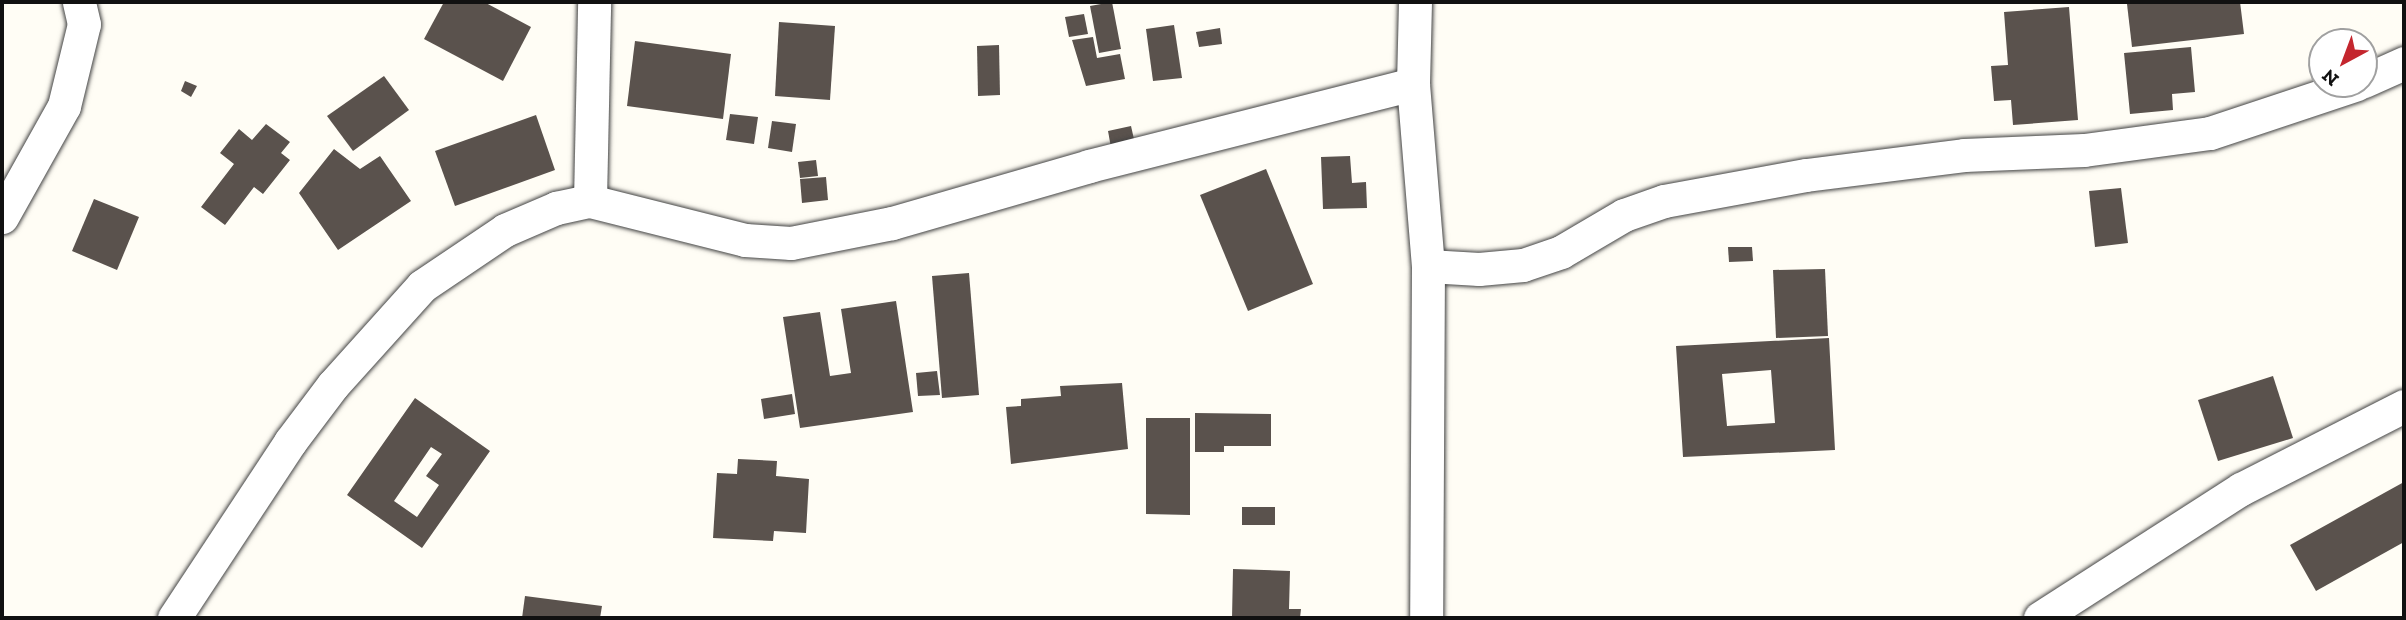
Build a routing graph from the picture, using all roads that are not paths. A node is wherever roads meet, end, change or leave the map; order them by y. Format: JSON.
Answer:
{"nodes":[{"id":1,"x":79,"y":2,"type":"edge"},
{"id":2,"x":594,"y":2,"type":"edge"},
{"id":3,"x":1415,"y":2,"type":"edge"},
{"id":4,"x":2404,"y":63,"type":"edge"},
{"id":5,"x":2378,"y":75,"type":"edge"},
{"id":6,"x":1413,"y":84,"type":"junction"},
{"id":7,"x":2315,"y":98,"type":"edge"},
{"id":8,"x":590,"y":201,"type":"junction"},
{"id":9,"x":2,"y":217,"type":"edge"},
{"id":10,"x":1427,"y":266,"type":"junction"},
{"id":11,"x":2404,"y":406,"type":"edge"},
{"id":12,"x":174,"y":618,"type":"edge"},
{"id":13,"x":1426,"y":618,"type":"edge"},
{"id":14,"x":2040,"y":618,"type":"edge"}],
"edges":[{"from":1,"to":9,"type":"street"},
{"from":2,"to":8,"type":"street"},
{"from":3,"to":6,"type":"street"},
{"from":4,"to":5,"type":"street"},
{"from":6,"to":8,"type":"street"},
{"from":6,"to":10,"type":"street"},
{"from":7,"to":10,"type":"street"},
{"from":8,"to":12,"type":"street"},
{"from":10,"to":13,"type":"street"},
{"from":11,"to":14,"type":"street"}]}
